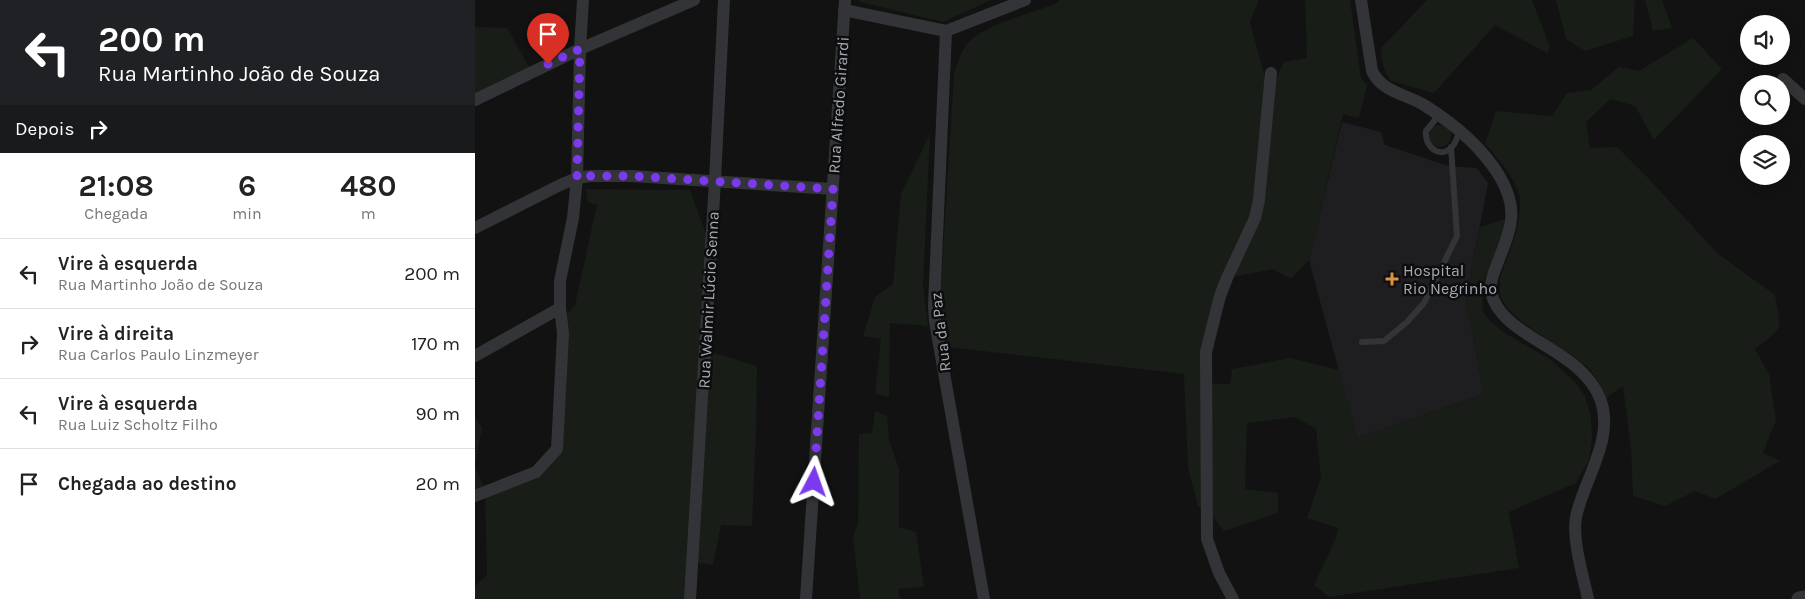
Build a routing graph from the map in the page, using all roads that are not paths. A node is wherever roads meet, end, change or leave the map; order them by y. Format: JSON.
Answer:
{"nodes":[{"id":1,"x":583,"y":0,"type":"edge"},
{"id":2,"x":694,"y":0,"type":"edge"},
{"id":3,"x":724,"y":0,"type":"edge"},
{"id":4,"x":1025,"y":0,"type":"edge"},
{"id":5,"x":1361,"y":0,"type":"edge"},
{"id":6,"x":845,"y":5,"type":"edge"},
{"id":7,"x":946,"y":31,"type":"junction"},
{"id":8,"x":580,"y":49,"type":"junction"},
{"id":9,"x":1271,"y":73,"type":"dead end"},
{"id":10,"x":1790,"y":85,"type":"edge"},
{"id":11,"x":1805,"y":99,"type":"edge"},
{"id":12,"x":475,"y":100,"type":"edge"},
{"id":13,"x":1439,"y":116,"type":"junction"},
{"id":14,"x":1459,"y":132,"type":"junction"},
{"id":15,"x":1451,"y":147,"type":"junction"},
{"id":16,"x":577,"y":178,"type":"junction"},
{"id":17,"x":715,"y":180,"type":"junction"},
{"id":18,"x":833,"y":189,"type":"junction"},
{"id":19,"x":475,"y":228,"type":"edge"},
{"id":20,"x":560,"y":308,"type":"junction"},
{"id":21,"x":1363,"y":342,"type":"dead end"},
{"id":22,"x":475,"y":356,"type":"edge"},
{"id":23,"x":475,"y":496,"type":"edge"},
{"id":24,"x":1805,"y":598,"type":"edge"},
{"id":25,"x":690,"y":599,"type":"edge"},
{"id":26,"x":806,"y":599,"type":"edge"},
{"id":27,"x":984,"y":599,"type":"edge"},
{"id":28,"x":1233,"y":599,"type":"edge"},
{"id":29,"x":1588,"y":599,"type":"edge"},
{"id":30,"x":1799,"y":599,"type":"edge"}],
"edges":[{"from":1,"to":8,"type":"street"},
{"from":2,"to":8,"type":"street"},
{"from":3,"to":17,"type":"street","name":"Rua Walmir Lúcio Senna"},
{"from":4,"to":7,"type":"street"},
{"from":5,"to":13,"type":"street"},
{"from":6,"to":7,"type":"street"},
{"from":6,"to":18,"type":"street","name":"Rua Alfredo Girardi"},
{"from":7,"to":27,"type":"street","name":"Rua da Paz"},
{"from":8,"to":12,"type":"street"},
{"from":8,"to":16,"type":"street"},
{"from":9,"to":28,"type":"street"},
{"from":10,"to":11,"type":"street"},
{"from":13,"to":14,"type":"street"},
{"from":13,"to":15,"type":"lane"},
{"from":14,"to":15,"type":"lane"},
{"from":14,"to":29,"type":"street"},
{"from":15,"to":21,"type":"lane"},
{"from":16,"to":17,"type":"street"},
{"from":16,"to":19,"type":"street"},
{"from":16,"to":20,"type":"street"},
{"from":17,"to":18,"type":"street"},
{"from":17,"to":25,"type":"street","name":"Rua Walmir Lúcio Senna"},
{"from":18,"to":26,"type":"street","name":"Rua Alfredo Girardi"},
{"from":20,"to":22,"type":"street"},
{"from":20,"to":23,"type":"street"},
{"from":24,"to":30,"type":"street"}]}
